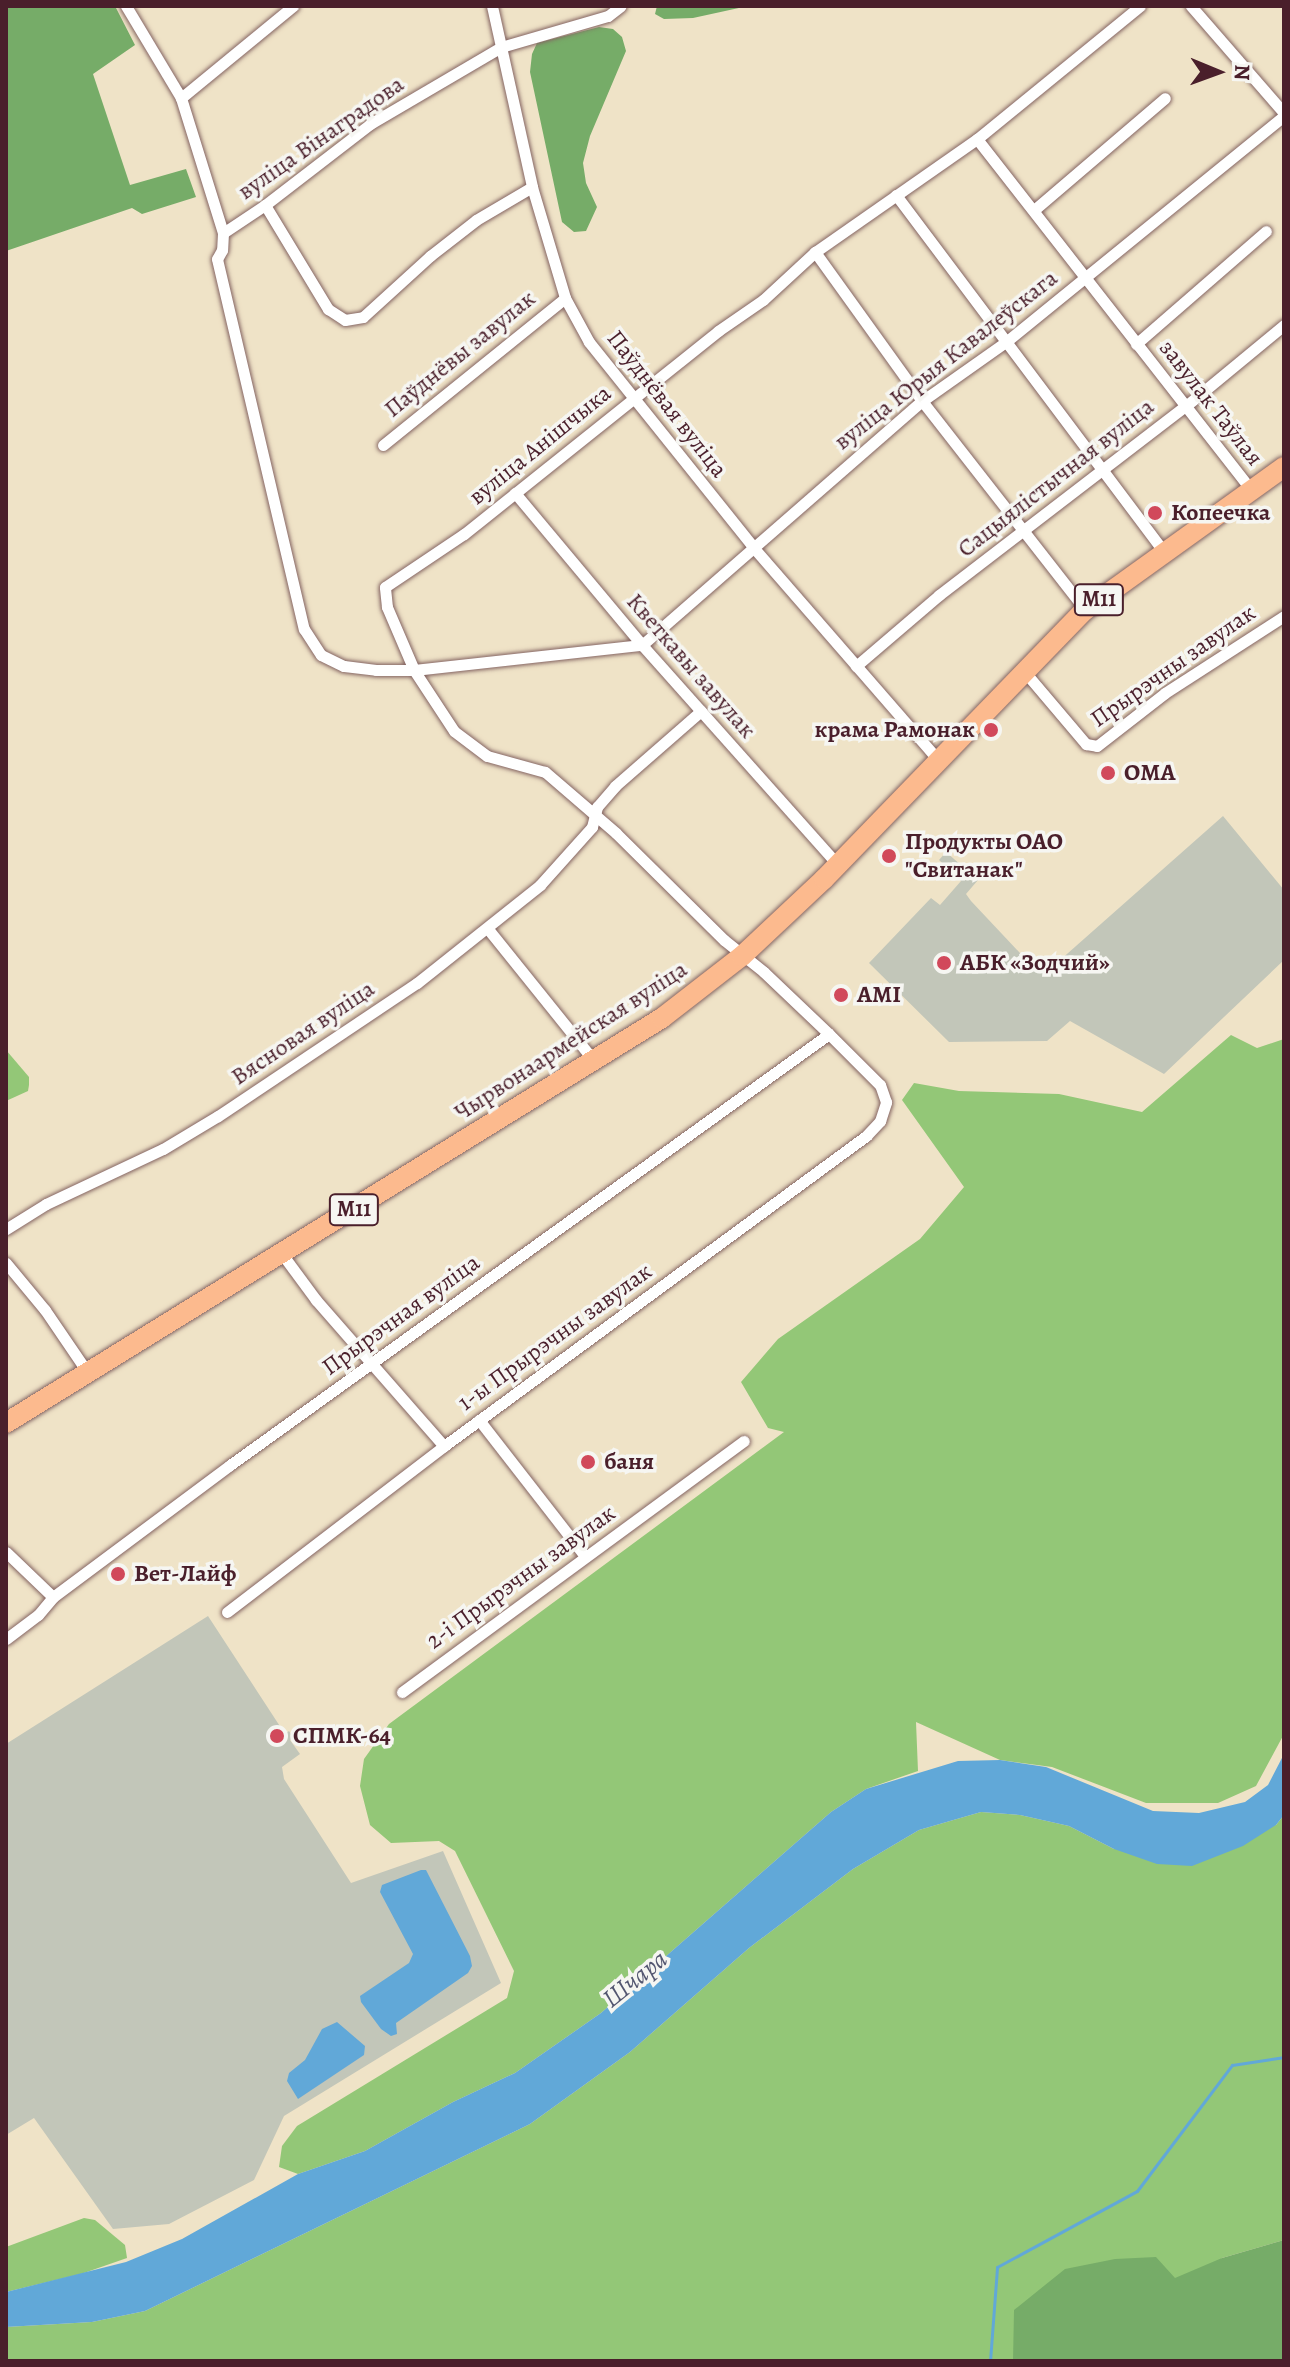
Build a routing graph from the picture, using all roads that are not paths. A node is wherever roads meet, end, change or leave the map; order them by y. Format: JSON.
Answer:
{"nodes":[{"id":1,"x":126,"y":6,"type":"edge"},
{"id":2,"x":293,"y":6,"type":"edge"},
{"id":3,"x":492,"y":6,"type":"edge"},
{"id":4,"x":621,"y":6,"type":"edge"},
{"id":5,"x":1140,"y":6,"type":"edge"},
{"id":6,"x":1191,"y":6,"type":"edge"},
{"id":7,"x":501,"y":47,"type":"junction"},
{"id":8,"x":181,"y":98,"type":"junction"},
{"id":9,"x":1165,"y":98,"type":"dead end"},
{"id":10,"x":1284,"y":115,"type":"edge"},
{"id":11,"x":977,"y":139,"type":"junction"},
{"id":12,"x":532,"y":187,"type":"junction"},
{"id":13,"x":896,"y":195,"type":"junction"},
{"id":14,"x":265,"y":205,"type":"junction"},
{"id":15,"x":1034,"y":210,"type":"junction"},
{"id":16,"x":1266,"y":231,"type":"dead end"},
{"id":17,"x":223,"y":233,"type":"junction"},
{"id":18,"x":815,"y":252,"type":"junction"},
{"id":19,"x":1088,"y":277,"type":"junction"},
{"id":20,"x":565,"y":298,"type":"junction"},
{"id":21,"x":1284,"y":325,"type":"edge"},
{"id":22,"x":1007,"y":341,"type":"junction"},
{"id":23,"x":1136,"y":344,"type":"junction"},
{"id":24,"x":632,"y":399,"type":"junction"},
{"id":25,"x":922,"y":401,"type":"junction"},
{"id":26,"x":1187,"y":405,"type":"junction"},
{"id":27,"x":383,"y":445,"type":"dead end"},
{"id":28,"x":1284,"y":467,"type":"edge"},
{"id":29,"x":1104,"y":468,"type":"junction"},
{"id":30,"x":1251,"y":490,"type":"junction"},
{"id":31,"x":515,"y":493,"type":"junction"},
{"id":32,"x":1023,"y":532,"type":"junction"},
{"id":33,"x":753,"y":547,"type":"junction"},
{"id":34,"x":1163,"y":551,"type":"junction"},
{"id":35,"x":1085,"y":610,"type":"junction"},
{"id":36,"x":1284,"y":616,"type":"edge"},
{"id":37,"x":642,"y":645,"type":"junction"},
{"id":38,"x":856,"y":666,"type":"junction"},
{"id":39,"x":414,"y":670,"type":"junction"},
{"id":40,"x":1024,"y":671,"type":"junction"},
{"id":41,"x":701,"y":711,"type":"junction"},
{"id":42,"x":938,"y":760,"type":"junction"},
{"id":43,"x":594,"y":822,"type":"junction"},
{"id":44,"x":838,"y":865,"type":"junction"},
{"id":45,"x":488,"y":929,"type":"junction"},
{"id":46,"x":742,"y":956,"type":"junction"},
{"id":47,"x":829,"y":1034,"type":"junction"},
{"id":48,"x":595,"y":1062,"type":"junction"},
{"id":49,"x":880,"y":1085,"type":"joint"},
{"id":50,"x":6,"y":1229,"type":"edge"},
{"id":51,"x":282,"y":1254,"type":"junction"},
{"id":52,"x":6,"y":1263,"type":"edge"},
{"id":53,"x":372,"y":1363,"type":"junction"},
{"id":54,"x":88,"y":1373,"type":"junction"},
{"id":55,"x":479,"y":1420,"type":"junction"},
{"id":56,"x":6,"y":1423,"type":"edge"},
{"id":57,"x":744,"y":1441,"type":"dead end"},
{"id":58,"x":444,"y":1446,"type":"junction"},
{"id":59,"x":6,"y":1552,"type":"edge"},
{"id":60,"x":585,"y":1556,"type":"junction"},
{"id":61,"x":53,"y":1597,"type":"junction"},
{"id":62,"x":227,"y":1612,"type":"dead end"},
{"id":63,"x":6,"y":1639,"type":"edge"},
{"id":64,"x":402,"y":1692,"type":"dead end"}],
"edges":[{"from":1,"to":8,"type":"street"},
{"from":2,"to":8,"type":"street"},
{"from":3,"to":7,"type":"street","name":"Паўднёвая вуліца"},
{"from":4,"to":7,"type":"street","name":"вуліца Вінаградова"},
{"from":5,"to":11,"type":"street","name":"вуліца Анішчыка"},
{"from":6,"to":10,"type":"street"},
{"from":7,"to":12,"type":"street","name":"Паўднёвая вуліца"},
{"from":7,"to":14,"type":"street","name":"вуліца Вінаградова"},
{"from":8,"to":17,"type":"street"},
{"from":9,"to":15,"type":"street"},
{"from":10,"to":19,"type":"street","name":"вуліца Юрыя Кавалеўскага"},
{"from":11,"to":13,"type":"street","name":"вуліца Анішчыка"},
{"from":11,"to":15,"type":"street","name":"завулак Таўлая"},
{"from":12,"to":14,"type":"street"},
{"from":12,"to":20,"type":"street","name":"Паўднёвая вуліца"},
{"from":13,"to":18,"type":"street","name":"вуліца Анішчыка"},
{"from":13,"to":22,"type":"street"},
{"from":14,"to":17,"type":"street","name":"вуліца Вінаградова"},
{"from":15,"to":19,"type":"street","name":"завулак Таўлая"},
{"from":16,"to":23,"type":"street","name":"завулак Таўлая"},
{"from":17,"to":39,"type":"street"},
{"from":18,"to":24,"type":"street","name":"вуліца Анішчыка"},
{"from":18,"to":25,"type":"street"},
{"from":19,"to":22,"type":"street","name":"вуліца Юрыя Кавалеўскага"},
{"from":19,"to":23,"type":"street","name":"завулак Таўлая"},
{"from":20,"to":24,"type":"street","name":"Паўднёвая вуліца"},
{"from":20,"to":27,"type":"street","name":"Паўднёвы завулак"},
{"from":21,"to":26,"type":"street","name":"Сацыялістычная вуліца"},
{"from":22,"to":25,"type":"street","name":"вуліца Юрыя Кавалеўскага"},
{"from":22,"to":29,"type":"street"},
{"from":23,"to":26,"type":"street","name":"завулак Таўлая"},
{"from":24,"to":31,"type":"street","name":"вуліца Анішчыка"},
{"from":24,"to":33,"type":"street","name":"Паўднёвая вуліца"},
{"from":25,"to":32,"type":"street"},
{"from":25,"to":33,"type":"street","name":"вуліца Юрыя Кавалеўскага"},
{"from":26,"to":29,"type":"street","name":"Сацыялістычная вуліца"},
{"from":26,"to":30,"type":"street","name":"завулак Таўлая"},
{"from":28,"to":30,"type":"highway","name":"Чырвонаармейская вуліца","number":"М11"},
{"from":29,"to":32,"type":"street","name":"Сацыялістычная вуліца"},
{"from":29,"to":34,"type":"street"},
{"from":30,"to":34,"type":"highway","name":"Чырвонаармейская вуліца","number":"М11"},
{"from":31,"to":37,"type":"street","name":"Кветкавы завулак"},
{"from":31,"to":39,"type":"street","name":"вуліца Анішчыка"},
{"from":32,"to":35,"type":"street"},
{"from":32,"to":38,"type":"street","name":"Сацыялістычная вуліца"},
{"from":33,"to":37,"type":"street","name":"вуліца Юрыя Кавалеўскага"},
{"from":33,"to":38,"type":"street","name":"Паўднёвая вуліца"},
{"from":34,"to":35,"type":"highway","name":"Чырвонаармейская вуліца","number":"М11"},
{"from":35,"to":40,"type":"highway","name":"Чырвонаармейская вуліца","number":"М11"},
{"from":36,"to":40,"type":"street","name":"Прырэчны завулак"},
{"from":37,"to":39,"type":"street"},
{"from":37,"to":41,"type":"street","name":"Кветкавы завулак"},
{"from":38,"to":42,"type":"street","name":"Паўднёвая вуліца"},
{"from":39,"to":43,"type":"street","name":"вуліца Анішчыка"},
{"from":40,"to":42,"type":"highway","name":"Чырвонаармейская вуліца","number":"М11"},
{"from":41,"to":43,"type":"street","name":"Вясновая вуліца"},
{"from":41,"to":44,"type":"street","name":"Кветкавы завулак"},
{"from":42,"to":44,"type":"highway","name":"Чырвонаармейская вуліца","number":"М11"},
{"from":43,"to":45,"type":"street","name":"Вясновая вуліца"},
{"from":43,"to":46,"type":"street","name":"вуліца Анішчыка"},
{"from":44,"to":46,"type":"highway","name":"Чырвонаармейская вуліца","number":"М11"},
{"from":45,"to":48,"type":"street"},
{"from":45,"to":50,"type":"street","name":"Вясновая вуліца"},
{"from":46,"to":47,"type":"street","name":"вуліца Анішчыка"},
{"from":46,"to":48,"type":"highway","name":"Чырвонаармейская вуліца","number":"М11"},
{"from":47,"to":49,"type":"street","name":"вуліца Анішчыка"},
{"from":47,"to":53,"type":"street","name":"Прырэчная вуліца"},
{"from":48,"to":51,"type":"highway","name":"Чырвонаармейская вуліца","number":"М11"},
{"from":49,"to":55,"type":"street","name":"1-ы Прырэчны завулак"},
{"from":51,"to":53,"type":"street"},
{"from":51,"to":54,"type":"highway","name":"Чырвонаармейская вуліца","number":"М11"},
{"from":52,"to":54,"type":"street"},
{"from":53,"to":58,"type":"street"},
{"from":53,"to":61,"type":"street","name":"Прырэчная вуліца"},
{"from":54,"to":56,"type":"highway","name":"Чырвонаармейская вуліца","number":"М11"},
{"from":55,"to":58,"type":"street","name":"1-ы Прырэчны завулак"},
{"from":55,"to":60,"type":"street"},
{"from":57,"to":60,"type":"street","name":"2-і Прырэчны завулак"},
{"from":58,"to":62,"type":"street","name":"1-ы Прырэчны завулак"},
{"from":59,"to":61,"type":"street"},
{"from":60,"to":64,"type":"street","name":"2-і Прырэчны завулак"},
{"from":61,"to":63,"type":"street","name":"Прырэчная вуліца"}]}
